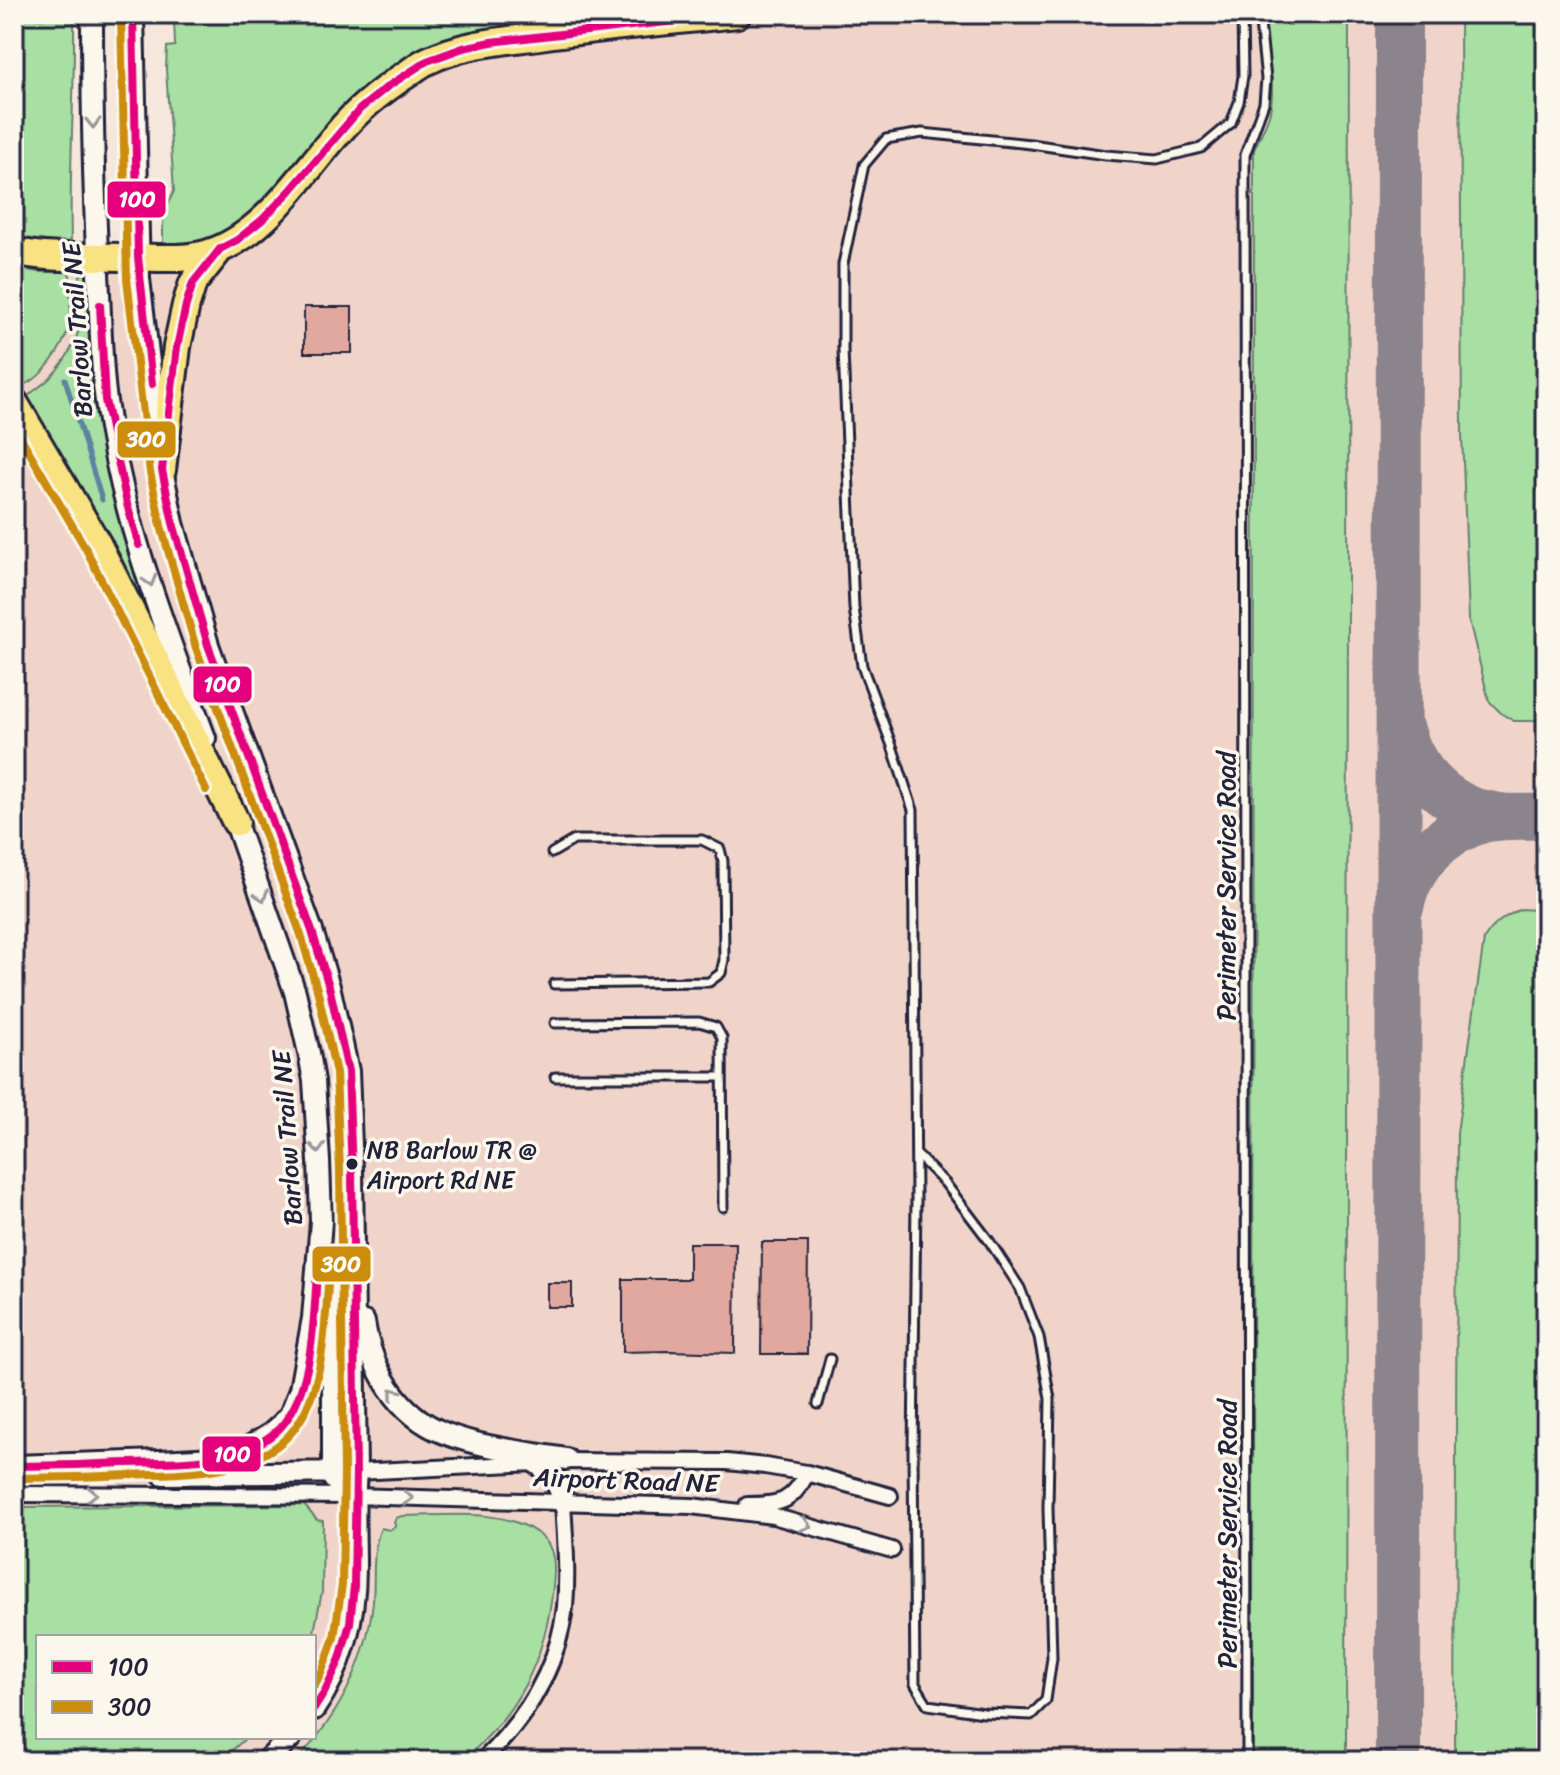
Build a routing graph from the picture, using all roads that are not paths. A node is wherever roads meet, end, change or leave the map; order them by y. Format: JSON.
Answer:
{"nodes":[{"id":1,"x":92,"y":14,"type":"edge"},
{"id":2,"x":133,"y":14,"type":"edge"},
{"id":3,"x":737,"y":14,"type":"edge"},
{"id":4,"x":1242,"y":14,"type":"edge"},
{"id":5,"x":1259,"y":14,"type":"edge"},
{"id":6,"x":220,"y":249,"type":"junction"},
{"id":7,"x":14,"y":251,"type":"edge"},
{"id":8,"x":97,"y":256,"type":"junction"},
{"id":9,"x":138,"y":257,"type":"junction"},
{"id":10,"x":14,"y":402,"type":"edge"},
{"id":11,"x":162,"y":470,"type":"junction"},
{"id":12,"x":236,"y":822,"type":"junction"},
{"id":13,"x":552,"y":853,"type":"dead end"},
{"id":14,"x":554,"y":984,"type":"dead end"},
{"id":15,"x":555,"y":1023,"type":"dead end"},
{"id":16,"x":555,"y":1077,"type":"dead end"},
{"id":17,"x":722,"y":1077,"type":"junction"},
{"id":18,"x":916,"y":1154,"type":"junction"},
{"id":19,"x":723,"y":1207,"type":"dead end"},
{"id":20,"x":321,"y":1221,"type":"junction"},
{"id":21,"x":354,"y":1244,"type":"junction"},
{"id":22,"x":830,"y":1359,"type":"dead end"},
{"id":23,"x":818,"y":1404,"type":"dead end"},
{"id":24,"x":487,"y":1444,"type":"junction"},
{"id":25,"x":566,"y":1459,"type":"junction"},
{"id":26,"x":538,"y":1463,"type":"junction"},
{"id":27,"x":14,"y":1466,"type":"edge"},
{"id":28,"x":56,"y":1466,"type":"junction"},
{"id":29,"x":356,"y":1472,"type":"junction"},
{"id":30,"x":333,"y":1473,"type":"junction"},
{"id":31,"x":807,"y":1473,"type":"junction"},
{"id":32,"x":14,"y":1494,"type":"edge"},
{"id":33,"x":353,"y":1496,"type":"junction"},
{"id":34,"x":890,"y":1496,"type":"dead end"},
{"id":35,"x":563,"y":1503,"type":"junction"},
{"id":36,"x":691,"y":1506,"type":"junction"},
{"id":37,"x":892,"y":1550,"type":"dead end"},
{"id":38,"x":316,"y":1706,"type":"edge"},
{"id":39,"x":289,"y":1739,"type":"edge"},
{"id":40,"x":267,"y":1761,"type":"edge"},
{"id":41,"x":482,"y":1761,"type":"edge"},
{"id":42,"x":1247,"y":1761,"type":"edge"}],
"edges":[{"from":1,"to":8,"type":"main road","name":"Barlow Trail NE","one_way":true},
{"from":2,"to":9,"type":"main road"},
{"from":3,"to":6,"type":"highway"},
{"from":4,"to":18,"type":"lane"},
{"from":5,"to":42,"type":"lane","name":"Perimeter Service Road"},
{"from":6,"to":9,"type":"highway"},
{"from":6,"to":11,"type":"highway"},
{"from":7,"to":8,"type":"highway"},
{"from":8,"to":9,"type":"highway"},
{"from":8,"to":12,"type":"main road","name":"Barlow Trail NE","one_way":true},
{"from":9,"to":11,"type":"main road"},
{"from":10,"to":12,"type":"highway"},
{"from":11,"to":21,"type":"main road"},
{"from":12,"to":20,"type":"main road","name":"Barlow Trail NE","one_way":true},
{"from":13,"to":14,"type":"lane"},
{"from":15,"to":17,"type":"lane"},
{"from":16,"to":17,"type":"lane"},
{"from":17,"to":19,"type":"lane"},
{"from":18,"to":18,"type":"lane"},
{"from":20,"to":28,"type":"main road","name":"Barlow Trail NE"},
{"from":20,"to":30,"type":"main road"},
{"from":24,"to":21,"type":"main road","one_way":true},
{"from":21,"to":29,"type":"main road"},
{"from":22,"to":23,"type":"lane"},
{"from":24,"to":25,"type":"main road"},
{"from":24,"to":26,"type":"main road"},
{"from":25,"to":26,"type":"street"},
{"from":25,"to":31,"type":"street"},
{"from":26,"to":29,"type":"street"},
{"from":26,"to":35,"type":"main road"},
{"from":27,"to":28,"type":"main road"},
{"from":28,"to":30,"type":"main road"},
{"from":29,"to":30,"type":"main road"},
{"from":29,"to":33,"type":"main road"},
{"from":30,"to":33,"type":"main road"},
{"from":31,"to":34,"type":"street"},
{"from":31,"to":36,"type":"street"},
{"from":32,"to":33,"type":"street","name":"Airport Road NE","one_way":true},
{"from":33,"to":35,"type":"street","name":"Airport Road NE","one_way":true},
{"from":33,"to":38,"type":"main road"},
{"from":35,"to":36,"type":"street","name":"Airport Road NE"},
{"from":35,"to":41,"type":"street"},
{"from":36,"to":37,"type":"street","name":"Airport Road NE","one_way":true},
{"from":39,"to":40,"type":"main road"}]}
